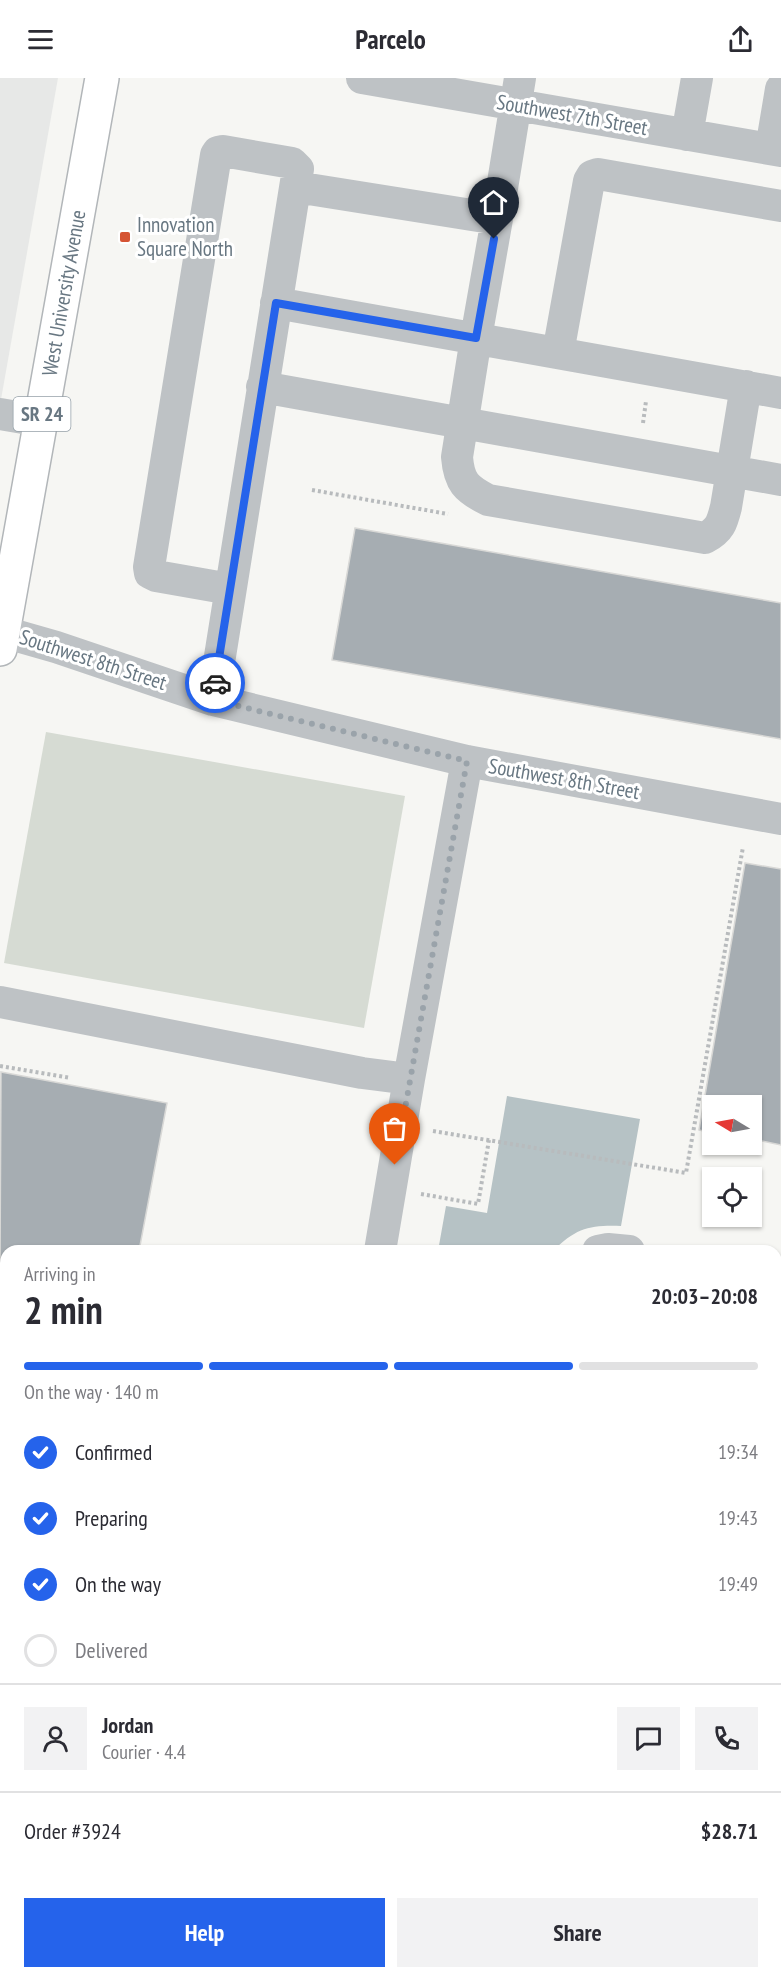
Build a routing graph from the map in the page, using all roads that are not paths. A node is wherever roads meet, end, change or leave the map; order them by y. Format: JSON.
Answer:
{"nodes":[{"id":1,"x":102,"y":78,"type":"edge"},
{"id":2,"x":362,"y":78,"type":"edge"},
{"id":3,"x":367,"y":78,"type":"edge"},
{"id":4,"x":698,"y":78,"type":"edge"},
{"id":5,"x":781,"y":89,"type":"edge"},
{"id":6,"x":518,"y":92,"type":"edge"},
{"id":7,"x":687,"y":135,"type":"junction"},
{"id":8,"x":776,"y":150,"type":"edge"},
{"id":9,"x":296,"y":187,"type":"junction"},
{"id":10,"x":781,"y":207,"type":"edge"},
{"id":11,"x":497,"y":219,"type":"junction"},
{"id":12,"x":276,"y":303,"type":"junction"},
{"id":13,"x":476,"y":338,"type":"junction"},
{"id":14,"x":558,"y":353,"type":"junction"},
{"id":15,"x":746,"y":386,"type":"junction"},
{"id":16,"x":262,"y":387,"type":"junction"},
{"id":17,"x":781,"y":393,"type":"edge"},
{"id":18,"x":0,"y":414,"type":"edge"},
{"id":19,"x":41,"y":421,"type":"junction"},
{"id":20,"x":462,"y":423,"type":"junction"},
{"id":21,"x":732,"y":471,"type":"junction"},
{"id":22,"x":777,"y":481,"type":"edge"},
{"id":23,"x":230,"y":589,"type":"junction"},
{"id":24,"x":1,"y":637,"type":"edge"},
{"id":25,"x":213,"y":700,"type":"junction"},
{"id":26,"x":467,"y":761,"type":"junction"},
{"id":27,"x":781,"y":819,"type":"edge"},
{"id":28,"x":0,"y":1002,"type":"edge"},
{"id":29,"x":409,"y":1079,"type":"junction"},
{"id":30,"x":382,"y":1245,"type":"edge"}],
"edges":[{"from":1,"to":19,"type":"main road","name":"West University Avenue","number":"SR 24"},
{"from":2,"to":3,"type":"street","name":"Southwest 7th Street"},
{"from":3,"to":6,"type":"street","name":"Southwest 7th Street"},
{"from":4,"to":7,"type":"street"},
{"from":5,"to":8,"type":"street"},
{"from":6,"to":7,"type":"street","name":"Southwest 7th Street"},
{"from":6,"to":11,"type":"street"},
{"from":7,"to":8,"type":"street","name":"Southwest 7th Street"},
{"from":9,"to":11,"type":"street"},
{"from":9,"to":12,"type":"street"},
{"from":9,"to":23,"type":"street"},
{"from":10,"to":14,"type":"street"},
{"from":11,"to":13,"type":"street"},
{"from":12,"to":13,"type":"street"},
{"from":12,"to":16,"type":"street"},
{"from":13,"to":14,"type":"street"},
{"from":13,"to":20,"type":"street"},
{"from":14,"to":15,"type":"street"},
{"from":15,"to":17,"type":"street"},
{"from":15,"to":21,"type":"street"},
{"from":16,"to":20,"type":"street"},
{"from":16,"to":23,"type":"street"},
{"from":18,"to":19,"type":"street"},
{"from":19,"to":24,"type":"main road","name":"West University Avenue","number":"SR 24"},
{"from":20,"to":21,"type":"street"},
{"from":20,"to":21,"type":"street"},
{"from":21,"to":22,"type":"street"},
{"from":23,"to":25,"type":"street"},
{"from":24,"to":25,"type":"street","name":"Southwest 8th Street"},
{"from":25,"to":26,"type":"street","name":"Southwest 8th Street"},
{"from":26,"to":27,"type":"street","name":"Southwest 8th Street"},
{"from":26,"to":29,"type":"street"},
{"from":28,"to":29,"type":"street"},
{"from":29,"to":30,"type":"street"}]}
